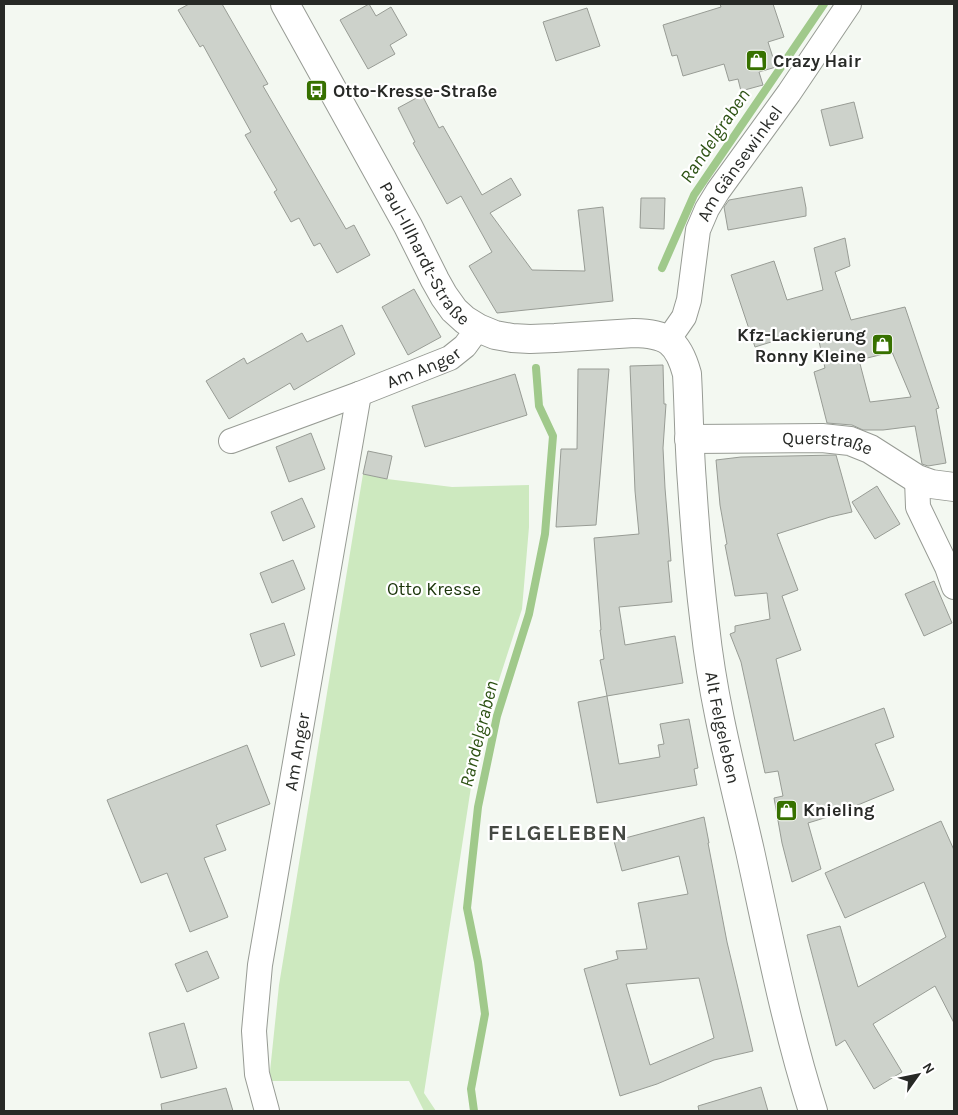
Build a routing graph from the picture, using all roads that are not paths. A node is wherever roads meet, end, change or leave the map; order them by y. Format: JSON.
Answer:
{"nodes":[{"id":1,"x":285,"y":4,"type":"edge"},
{"id":2,"x":849,"y":4,"type":"edge"},
{"id":3,"x":478,"y":328,"type":"junction"},
{"id":4,"x":668,"y":340,"type":"junction"},
{"id":5,"x":359,"y":394,"type":"junction"},
{"id":6,"x":689,"y":439,"type":"junction"},
{"id":7,"x":231,"y":441,"type":"dead end"},
{"id":8,"x":917,"y":479,"type":"junction"},
{"id":9,"x":954,"y":487,"type":"edge"},
{"id":10,"x":954,"y":586,"type":"edge"},
{"id":11,"x":267,"y":1111,"type":"edge"},
{"id":12,"x":814,"y":1111,"type":"edge"}],
"edges":[{"from":1,"to":3,"type":"street","name":"Paul-Illhardt-Straße"},
{"from":2,"to":4,"type":"street","name":"Am Gänsewinkel"},
{"from":3,"to":4,"type":"street","name":"Paul-Illhardt-Straße"},
{"from":3,"to":5,"type":"street","name":"Am Anger"},
{"from":4,"to":6,"type":"street","name":"Alt Felgeleben"},
{"from":5,"to":7,"type":"street","name":"Am Anger"},
{"from":5,"to":11,"type":"street","name":"Am Anger"},
{"from":6,"to":8,"type":"street","name":"Querstraße"},
{"from":6,"to":12,"type":"street","name":"Alt Felgeleben"},
{"from":8,"to":9,"type":"street","name":"Querstraße"},
{"from":8,"to":10,"type":"street"}]}
